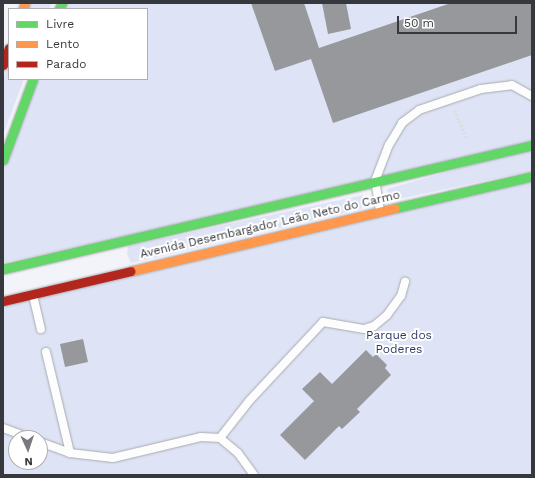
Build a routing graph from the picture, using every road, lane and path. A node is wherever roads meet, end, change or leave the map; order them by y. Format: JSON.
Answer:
{"nodes":[{"id":1,"x":8,"y":51,"type":"edge"},
{"id":2,"x":3,"y":65,"type":"edge"},
{"id":3,"x":33,"y":80,"type":"edge"},
{"id":4,"x":532,"y":96,"type":"edge"},
{"id":5,"x":532,"y":145,"type":"edge"},
{"id":6,"x":3,"y":160,"type":"edge"},
{"id":7,"x":532,"y":176,"type":"edge"},
{"id":8,"x":375,"y":181,"type":"junction"},
{"id":9,"x":380,"y":212,"type":"junction"},
{"id":10,"x":3,"y":263,"type":"edge"},
{"id":11,"x":25,"y":264,"type":"junction"},
{"id":12,"x":3,"y":269,"type":"edge"},
{"id":13,"x":406,"y":282,"type":"dead end"},
{"id":14,"x":32,"y":293,"type":"junction"},
{"id":15,"x":3,"y":301,"type":"edge"},
{"id":16,"x":41,"y":329,"type":"dead end"},
{"id":17,"x":46,"y":352,"type":"dead end"},
{"id":18,"x":220,"y":438,"type":"junction"},
{"id":19,"x":48,"y":445,"type":"edge"},
{"id":20,"x":70,"y":453,"type":"junction"},
{"id":21,"x":254,"y":475,"type":"edge"}],
"edges":[{"from":1,"to":2,"type":"main road"},
{"from":3,"to":6,"type":"main road"},
{"from":4,"to":8,"type":"lane"},
{"from":5,"to":8,"type":"main road","name":"Avenida Desembargador Leão Neto do Carmo"},
{"from":7,"to":9,"type":"main road","name":"Avenida Desembargador Leão Neto do Carmo"},
{"from":8,"to":9,"type":"lane"},
{"from":8,"to":11,"type":"main road","name":"Avenida Desembargador Leão Neto do Carmo"},
{"from":9,"to":14,"type":"main road","name":"Avenida Desembargador Leão Neto do Carmo"},
{"from":10,"to":11,"type":"main road"},
{"from":11,"to":12,"type":"main road","name":"Avenida Desembargador Leão Neto do Carmo"},
{"from":13,"to":18,"type":"lane"},
{"from":14,"to":15,"type":"main road","name":"Avenida Desembargador Leão Neto do Carmo"},
{"from":14,"to":16,"type":"lane"},
{"from":17,"to":20,"type":"lane"},
{"from":18,"to":20,"type":"lane"},
{"from":18,"to":21,"type":"lane"},
{"from":19,"to":20,"type":"lane"}]}
